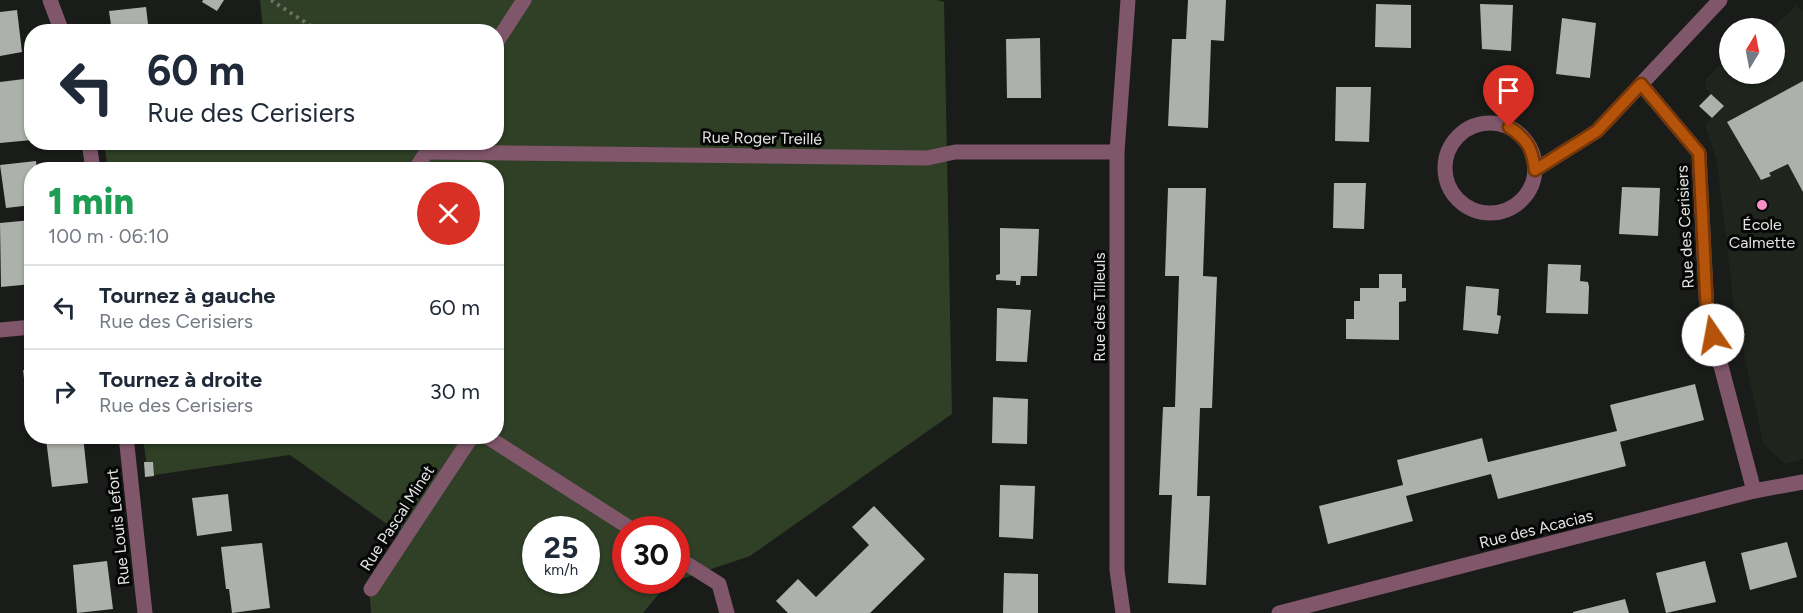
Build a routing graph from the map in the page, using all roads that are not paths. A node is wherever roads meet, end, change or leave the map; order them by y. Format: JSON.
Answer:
{"nodes":[{"id":1,"x":50,"y":0,"type":"edge"},
{"id":2,"x":524,"y":0,"type":"edge"},
{"id":3,"x":1128,"y":0,"type":"edge"},
{"id":4,"x":1720,"y":0,"type":"edge"},
{"id":5,"x":59,"y":24,"type":"edge"},
{"id":6,"x":504,"y":31,"type":"edge"},
{"id":7,"x":1641,"y":84,"type":"junction"},
{"id":8,"x":504,"y":149,"type":"edge"},
{"id":9,"x":1117,"y":152,"type":"junction"},
{"id":10,"x":1535,"y":170,"type":"junction"},
{"id":11,"x":24,"y":328,"type":"edge"},
{"id":12,"x":0,"y":330,"type":"edge"},
{"id":13,"x":127,"y":444,"type":"edge"},
{"id":14,"x":467,"y":444,"type":"edge"},
{"id":15,"x":499,"y":444,"type":"edge"},
{"id":16,"x":1803,"y":482,"type":"edge"},
{"id":17,"x":1754,"y":491,"type":"junction"},
{"id":18,"x":612,"y":517,"type":"edge"},
{"id":19,"x":690,"y":566,"type":"edge"},
{"id":20,"x":371,"y":589,"type":"dead end"},
{"id":21,"x":145,"y":613,"type":"edge"},
{"id":22,"x":727,"y":613,"type":"edge"},
{"id":23,"x":1123,"y":613,"type":"edge"},
{"id":24,"x":1279,"y":613,"type":"edge"}],
"edges":[{"from":1,"to":5,"type":"street"},
{"from":2,"to":6,"type":"street"},
{"from":3,"to":9,"type":"street","name":"Rue des Tilleuls"},
{"from":4,"to":7,"type":"street"},
{"from":7,"to":10,"type":"street"},
{"from":7,"to":17,"type":"street","name":"Rue des Cerisiers"},
{"from":8,"to":9,"type":"street","name":"Rue Roger Treillé"},
{"from":9,"to":23,"type":"street","name":"Rue des Tilleuls"},
{"from":10,"to":10,"type":"street"},
{"from":11,"to":12,"type":"street"},
{"from":13,"to":21,"type":"street","name":"Rue Louis Lefort"},
{"from":14,"to":20,"type":"street","name":"Rue Pascal Minet"},
{"from":15,"to":18,"type":"street"},
{"from":16,"to":17,"type":"street","name":"Rue des Acacias"},
{"from":17,"to":24,"type":"street","name":"Rue des Acacias"},
{"from":19,"to":22,"type":"street"}]}
